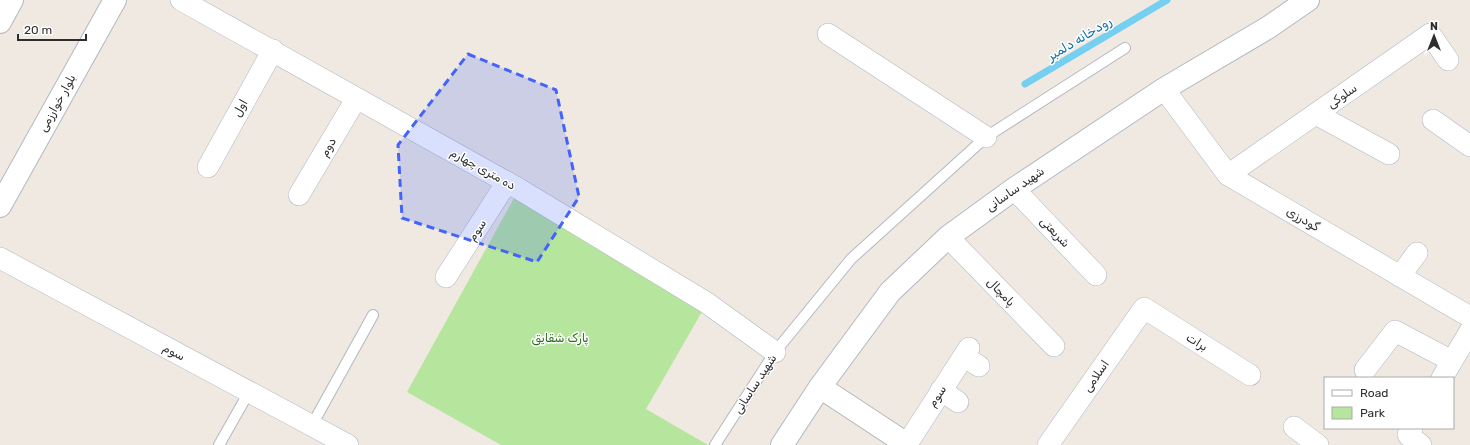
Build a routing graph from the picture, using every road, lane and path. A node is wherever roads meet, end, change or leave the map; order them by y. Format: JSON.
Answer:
{"nodes":[{"id":1,"x":12,"y":0,"type":"edge"},
{"id":2,"x":115,"y":0,"type":"edge"},
{"id":3,"x":181,"y":0,"type":"edge"},
{"id":4,"x":1308,"y":0,"type":"edge"},
{"id":5,"x":0,"y":22,"type":"edge"},
{"id":6,"x":828,"y":34,"type":"dead end"},
{"id":7,"x":1125,"y":48,"type":"dead end"},
{"id":8,"x":273,"y":50,"type":"junction"},
{"id":9,"x":1448,"y":60,"type":"dead end"},
{"id":10,"x":1164,"y":89,"type":"junction"},
{"id":11,"x":356,"y":99,"type":"junction"},
{"id":12,"x":1316,"y":114,"type":"junction"},
{"id":13,"x":1433,"y":120,"type":"dead end"},
{"id":14,"x":986,"y":137,"type":"junction"},
{"id":15,"x":1470,"y":146,"type":"edge"},
{"id":16,"x":1389,"y":154,"type":"dead end"},
{"id":17,"x":208,"y":167,"type":"dead end"},
{"id":18,"x":1228,"y":175,"type":"junction"},
{"id":19,"x":508,"y":182,"type":"junction"},
{"id":20,"x":1014,"y":189,"type":"junction"},
{"id":21,"x":299,"y":195,"type":"dead end"},
{"id":22,"x":0,"y":206,"type":"edge"},
{"id":23,"x":948,"y":237,"type":"junction"},
{"id":24,"x":1417,"y":253,"type":"dead end"},
{"id":25,"x":0,"y":258,"type":"edge"},
{"id":26,"x":1096,"y":275,"type":"dead end"},
{"id":27,"x":1400,"y":276,"type":"junction"},
{"id":28,"x":446,"y":277,"type":"dead end"},
{"id":29,"x":1144,"y":308,"type":"joint"},
{"id":30,"x":374,"y":315,"type":"dead end"},
{"id":31,"x":1470,"y":317,"type":"edge"},
{"id":32,"x":1470,"y":331,"type":"edge"},
{"id":33,"x":1054,"y":346,"type":"dead end"},
{"id":34,"x":775,"y":352,"type":"junction"},
{"id":35,"x":971,"y":357,"type":"dead end"},
{"id":36,"x":1365,"y":370,"type":"dead end"},
{"id":37,"x":1447,"y":370,"type":"edge"},
{"id":38,"x":1250,"y":375,"type":"dead end"},
{"id":39,"x":820,"y":387,"type":"junction"},
{"id":40,"x":941,"y":390,"type":"junction"},
{"id":41,"x":249,"y":392,"type":"junction"},
{"id":42,"x":958,"y":402,"type":"dead end"},
{"id":43,"x":312,"y":425,"type":"junction"},
{"id":44,"x":1294,"y":427,"type":"dead end"},
{"id":45,"x":338,"y":442,"type":"edge"},
{"id":46,"x":219,"y":445,"type":"edge"},
{"id":47,"x":715,"y":445,"type":"edge"},
{"id":48,"x":782,"y":445,"type":"edge"},
{"id":49,"x":907,"y":445,"type":"edge"},
{"id":50,"x":1048,"y":445,"type":"edge"},
{"id":51,"x":1318,"y":445,"type":"edge"}],
"edges":[{"from":1,"to":5,"type":"street"},
{"from":2,"to":22,"type":"street","name":"بلوار خوارزمی"},
{"from":3,"to":8,"type":"street","name":"ده متری چهارم"},
{"from":4,"to":10,"type":"street","name":"شهید ساسانی"},
{"from":6,"to":14,"type":"street"},
{"from":7,"to":14,"type":"lane","name":"شهید ساسانی"},
{"from":8,"to":11,"type":"street","name":"ده متری چهارم"},
{"from":8,"to":17,"type":"street","name":"اول"},
{"from":9,"to":12,"type":"street","name":"سلوکی"},
{"from":10,"to":18,"type":"street","name":"گودرزی"},
{"from":10,"to":20,"type":"street","name":"شهید ساسانی"},
{"from":11,"to":19,"type":"street","name":"ده متری چهارم"},
{"from":11,"to":21,"type":"street","name":"دوم"},
{"from":12,"to":16,"type":"street"},
{"from":12,"to":18,"type":"street","name":"سلوکی"},
{"from":13,"to":15,"type":"street"},
{"from":14,"to":34,"type":"lane","name":"شهید ساسانی"},
{"from":18,"to":27,"type":"street","name":"گودرزی"},
{"from":19,"to":28,"type":"street","name":"سوم"},
{"from":19,"to":34,"type":"street","name":"ده متری چهارم"},
{"from":20,"to":23,"type":"street","name":"شهید ساسانی"},
{"from":20,"to":26,"type":"street","name":"شریعتی"},
{"from":23,"to":33,"type":"street","name":"پامچال"},
{"from":23,"to":39,"type":"street","name":"شهید ساسانی"},
{"from":24,"to":27,"type":"street"},
{"from":25,"to":41,"type":"street","name":"سوم"},
{"from":27,"to":31,"type":"street","name":"گودرزی"},
{"from":29,"to":38,"type":"street","name":"برات"},
{"from":29,"to":50,"type":"street","name":"اسلامی"},
{"from":30,"to":43,"type":"lane"},
{"from":32,"to":37,"type":"street"},
{"from":34,"to":47,"type":"lane","name":"شهید ساسانی"},
{"from":35,"to":40,"type":"street","name":"سوم"},
{"from":36,"to":37,"type":"street"},
{"from":39,"to":48,"type":"street","name":"شهید ساسانی"},
{"from":39,"to":49,"type":"street"},
{"from":40,"to":42,"type":"street"},
{"from":40,"to":49,"type":"street","name":"سوم"},
{"from":41,"to":43,"type":"street","name":"سوم"},
{"from":41,"to":46,"type":"lane"},
{"from":43,"to":45,"type":"street","name":"سوم"},
{"from":44,"to":51,"type":"street"}]}
